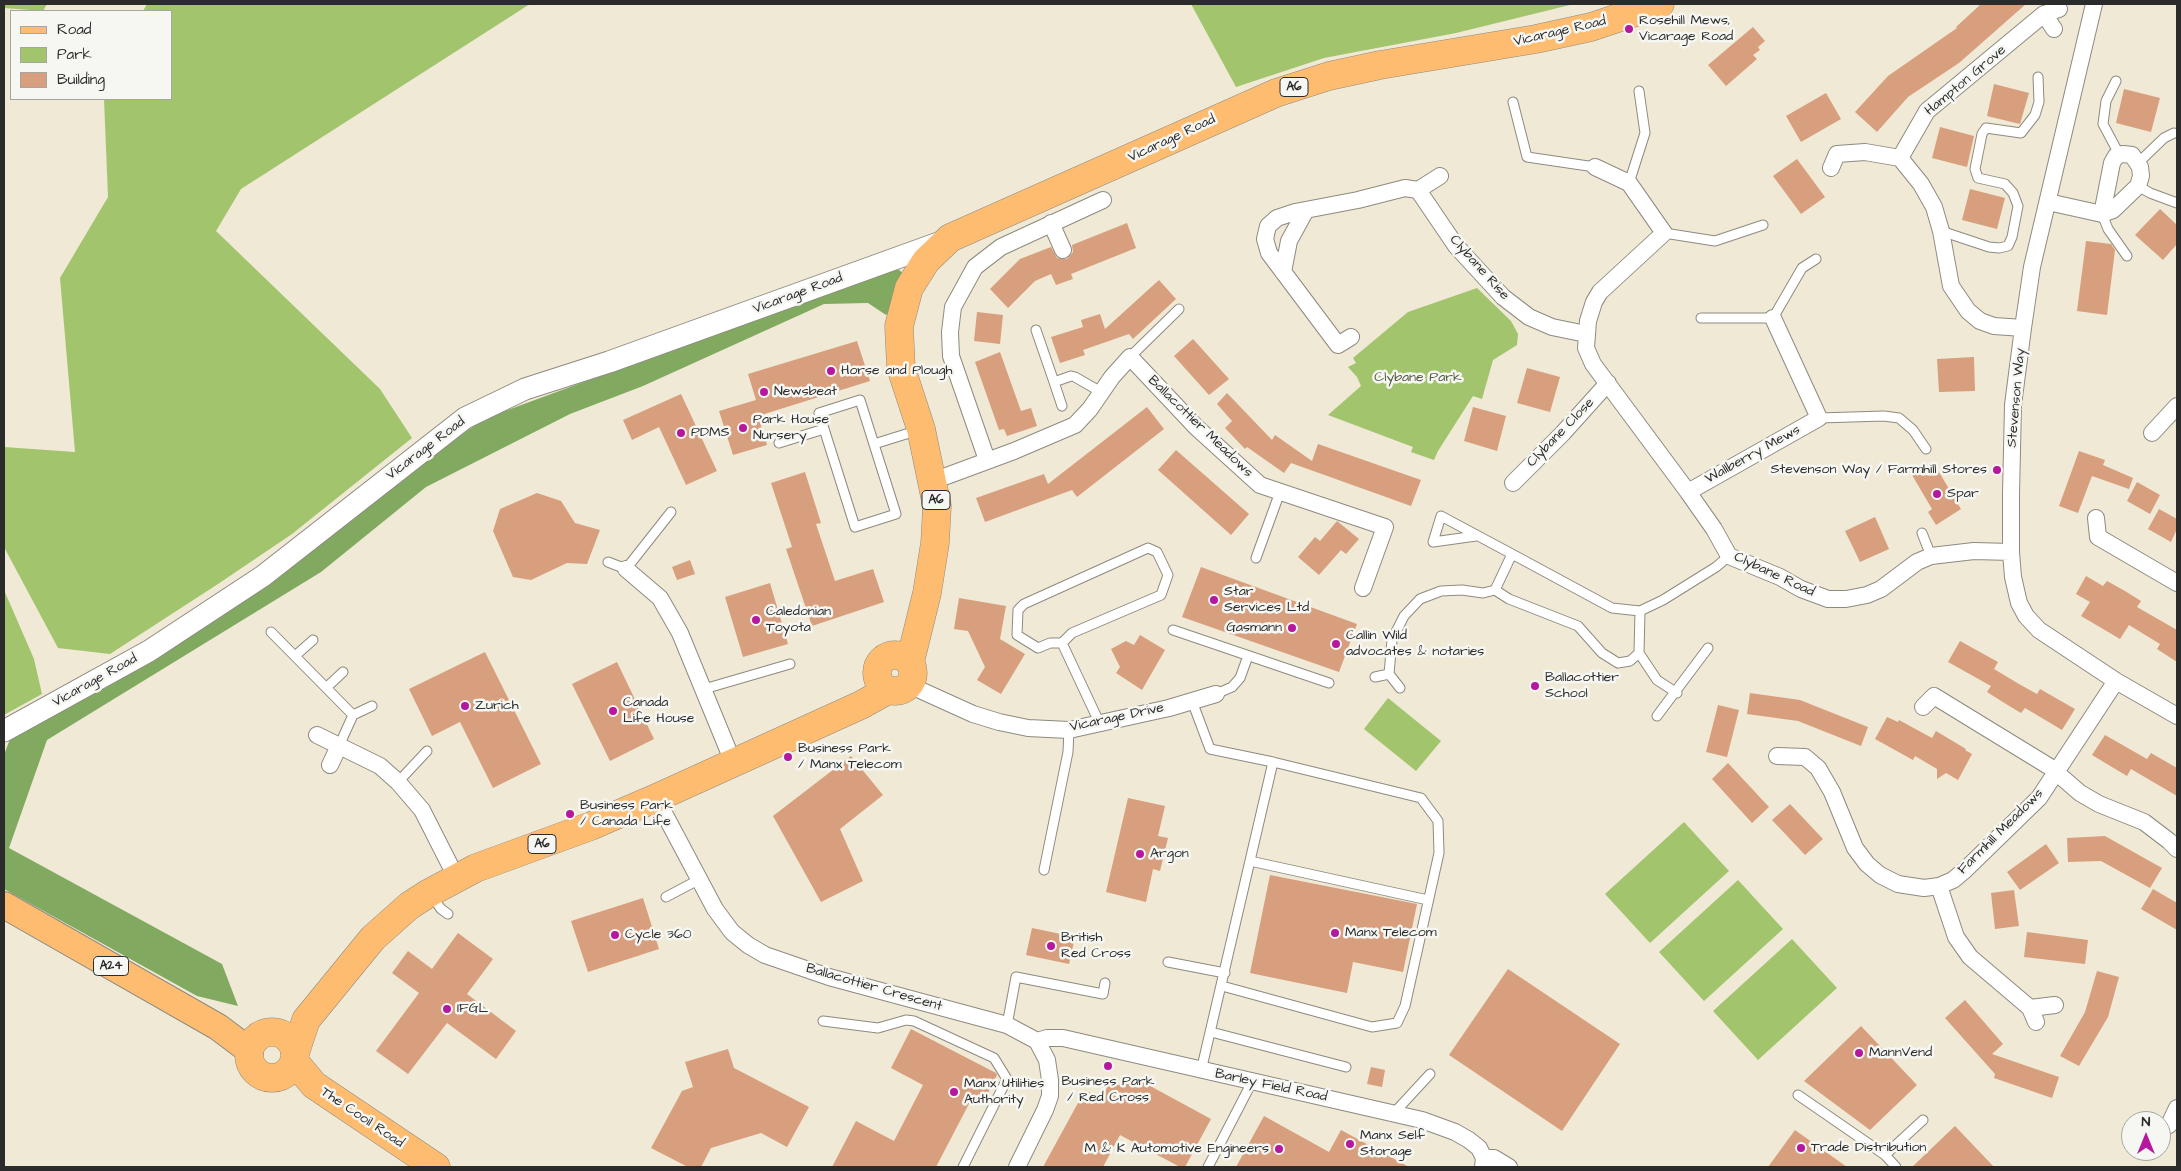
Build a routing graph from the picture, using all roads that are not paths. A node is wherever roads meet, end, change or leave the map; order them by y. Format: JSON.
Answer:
{"nodes":[{"id":1,"x":1660,"y":4,"type":"edge"},
{"id":2,"x":2094,"y":4,"type":"edge"},
{"id":3,"x":2054,"y":29,"type":"dead end"},
{"id":4,"x":2038,"y":77,"type":"dead end"},
{"id":5,"x":2116,"y":81,"type":"dead end"},
{"id":6,"x":1639,"y":91,"type":"dead end"},
{"id":7,"x":1513,"y":102,"type":"dead end"},
{"id":8,"x":2174,"y":132,"type":"dead end"},
{"id":9,"x":2119,"y":154,"type":"junction"},
{"id":10,"x":1834,"y":155,"type":"dead end"},
{"id":11,"x":1900,"y":158,"type":"junction"},
{"id":12,"x":2138,"y":162,"type":"junction"},
{"id":13,"x":1595,"y":167,"type":"joint"},
{"id":14,"x":1440,"y":176,"type":"dead end"},
{"id":15,"x":1629,"y":183,"type":"junction"},
{"id":16,"x":2138,"y":186,"type":"junction"},
{"id":17,"x":1418,"y":190,"type":"junction"},
{"id":18,"x":1103,"y":200,"type":"dead end"},
{"id":19,"x":2048,"y":202,"type":"junction"},
{"id":20,"x":2177,"y":203,"type":"edge"},
{"id":21,"x":1306,"y":210,"type":"junction"},
{"id":22,"x":2102,"y":214,"type":"junction"},
{"id":23,"x":1051,"y":223,"type":"junction"},
{"id":24,"x":1764,"y":225,"type":"dead end"},
{"id":25,"x":1942,"y":230,"type":"junction"},
{"id":26,"x":1664,"y":233,"type":"junction"},
{"id":27,"x":950,"y":238,"type":"junction"},
{"id":28,"x":1063,"y":250,"type":"dead end"},
{"id":29,"x":2127,"y":256,"type":"dead end"},
{"id":30,"x":1816,"y":259,"type":"dead end"},
{"id":31,"x":1283,"y":272,"type":"junction"},
{"id":32,"x":1179,"y":309,"type":"dead end"},
{"id":33,"x":1701,"y":318,"type":"dead end"},
{"id":34,"x":1773,"y":318,"type":"junction"},
{"id":35,"x":2023,"y":328,"type":"junction"},
{"id":36,"x":1036,"y":330,"type":"dead end"},
{"id":37,"x":1586,"y":334,"type":"junction"},
{"id":38,"x":1351,"y":337,"type":"dead end"},
{"id":39,"x":1130,"y":357,"type":"junction"},
{"id":40,"x":1054,"y":382,"type":"junction"},
{"id":41,"x":1608,"y":383,"type":"junction"},
{"id":42,"x":1102,"y":392,"type":"junction"},
{"id":43,"x":1062,"y":406,"type":"dead end"},
{"id":44,"x":2175,"y":416,"type":"edge"},
{"id":45,"x":1819,"y":418,"type":"junction"},
{"id":46,"x":824,"y":429,"type":"junction"},
{"id":47,"x":921,"y":429,"type":"junction"},
{"id":48,"x":2152,"y":433,"type":"dead end"},
{"id":49,"x":779,"y":444,"type":"dead end"},
{"id":50,"x":874,"y":444,"type":"junction"},
{"id":51,"x":1926,"y":449,"type":"dead end"},
{"id":52,"x":987,"y":460,"type":"junction"},
{"id":53,"x":932,"y":481,"type":"junction"},
{"id":54,"x":1512,"y":483,"type":"dead end"},
{"id":55,"x":1280,"y":492,"type":"junction"},
{"id":56,"x":1688,"y":492,"type":"junction"},
{"id":57,"x":671,"y":512,"type":"dead end"},
{"id":58,"x":2096,"y":518,"type":"dead end"},
{"id":59,"x":1922,"y":533,"type":"dead end"},
{"id":60,"x":1476,"y":536,"type":"junction"},
{"id":61,"x":2011,"y":552,"type":"junction"},
{"id":62,"x":1512,"y":554,"type":"junction"},
{"id":63,"x":1729,"y":556,"type":"junction"},
{"id":64,"x":1931,"y":556,"type":"junction"},
{"id":65,"x":1256,"y":558,"type":"dead end"},
{"id":66,"x":608,"y":562,"type":"dead end"},
{"id":67,"x":626,"y":568,"type":"junction"},
{"id":68,"x":2177,"y":584,"type":"edge"},
{"id":69,"x":1363,"y":588,"type":"dead end"},
{"id":70,"x":1495,"y":590,"type":"junction"},
{"id":71,"x":1640,"y":611,"type":"junction"},
{"id":72,"x":1173,"y":630,"type":"dead end"},
{"id":73,"x":271,"y":632,"type":"dead end"},
{"id":74,"x":313,"y":640,"type":"dead end"},
{"id":75,"x":1062,"y":642,"type":"junction"},
{"id":76,"x":1708,"y":648,"type":"dead end"},
{"id":77,"x":1639,"y":653,"type":"junction"},
{"id":78,"x":295,"y":656,"type":"junction"},
{"id":79,"x":1248,"y":656,"type":"junction"},
{"id":80,"x":790,"y":664,"type":"dead end"},
{"id":81,"x":343,"y":672,"type":"dead end"},
{"id":82,"x":906,"y":672,"type":"junction"},
{"id":83,"x":1389,"y":674,"type":"junction"},
{"id":84,"x":1375,"y":677,"type":"dead end"},
{"id":85,"x":2116,"y":681,"type":"junction"},
{"id":86,"x":1329,"y":684,"type":"dead end"},
{"id":87,"x":326,"y":687,"type":"junction"},
{"id":88,"x":1400,"y":688,"type":"dead end"},
{"id":89,"x":704,"y":690,"type":"junction"},
{"id":90,"x":1677,"y":693,"type":"junction"},
{"id":91,"x":1216,"y":694,"type":"joint"},
{"id":92,"x":1932,"y":696,"type":"dead end"},
{"id":93,"x":1192,"y":701,"type":"junction"},
{"id":94,"x":372,"y":706,"type":"dead end"},
{"id":95,"x":353,"y":715,"type":"junction"},
{"id":96,"x":1657,"y":716,"type":"dead end"},
{"id":97,"x":2177,"y":716,"type":"edge"},
{"id":98,"x":1100,"y":724,"type":"junction"},
{"id":99,"x":1069,"y":730,"type":"junction"},
{"id":100,"x":4,"y":731,"type":"edge"},
{"id":101,"x":317,"y":735,"type":"dead end"},
{"id":102,"x":339,"y":746,"type":"junction"},
{"id":103,"x":427,"y":751,"type":"dead end"},
{"id":104,"x":1777,"y":756,"type":"dead end"},
{"id":105,"x":733,"y":762,"type":"junction"},
{"id":106,"x":1273,"y":762,"type":"junction"},
{"id":107,"x":330,"y":765,"type":"dead end"},
{"id":108,"x":2057,"y":772,"type":"junction"},
{"id":109,"x":398,"y":782,"type":"junction"},
{"id":110,"x":656,"y":798,"type":"junction"},
{"id":111,"x":2177,"y":850,"type":"edge"},
{"id":112,"x":1250,"y":861,"type":"junction"},
{"id":113,"x":1044,"y":870,"type":"dead end"},
{"id":114,"x":456,"y":878,"type":"junction"},
{"id":115,"x":700,"y":879,"type":"junction"},
{"id":116,"x":1939,"y":886,"type":"junction"},
{"id":117,"x":429,"y":893,"type":"junction"},
{"id":118,"x":666,"y":897,"type":"dead end"},
{"id":119,"x":1428,"y":900,"type":"junction"},
{"id":120,"x":4,"y":905,"type":"edge"},
{"id":121,"x":448,"y":914,"type":"dead end"},
{"id":122,"x":1168,"y":962,"type":"dead end"},
{"id":123,"x":1225,"y":973,"type":"junction"},
{"id":124,"x":1105,"y":984,"type":"dead end"},
{"id":125,"x":1222,"y":986,"type":"junction"},
{"id":126,"x":2056,"y":1006,"type":"dead end"},
{"id":127,"x":823,"y":1021,"type":"dead end"},
{"id":128,"x":1007,"y":1025,"type":"junction"},
{"id":129,"x":1211,"y":1032,"type":"junction"},
{"id":130,"x":1038,"y":1040,"type":"junction"},
{"id":131,"x":276,"y":1052,"type":"junction"},
{"id":132,"x":1346,"y":1067,"type":"dead end"},
{"id":133,"x":1201,"y":1070,"type":"junction"},
{"id":134,"x":1430,"y":1074,"type":"dead end"},
{"id":135,"x":1252,"y":1082,"type":"junction"},
{"id":136,"x":1798,"y":1096,"type":"dead end"},
{"id":137,"x":2177,"y":1108,"type":"edge"},
{"id":138,"x":1394,"y":1113,"type":"junction"},
{"id":139,"x":1924,"y":1120,"type":"dead end"},
{"id":140,"x":2171,"y":1122,"type":"edge"},
{"id":141,"x":1885,"y":1155,"type":"junction"},
{"id":142,"x":1483,"y":1163,"type":"edge"},
{"id":143,"x":436,"y":1167,"type":"edge"},
{"id":144,"x":964,"y":1167,"type":"edge"},
{"id":145,"x":1018,"y":1167,"type":"edge"},
{"id":146,"x":1208,"y":1167,"type":"edge"},
{"id":147,"x":1509,"y":1167,"type":"edge"},
{"id":148,"x":1896,"y":1167,"type":"edge"}],
"edges":[{"from":1,"to":27,"type":"highway","name":"Vicarage Road","number":"A6"},
{"from":2,"to":19,"type":"street","name":"Stevenson Way"},
{"from":3,"to":11,"type":"street","name":"Hampton Grove"},
{"from":4,"to":25,"type":"lane"},
{"from":5,"to":9,"type":"lane"},
{"from":6,"to":15,"type":"lane"},
{"from":7,"to":13,"type":"lane"},
{"from":8,"to":12,"type":"lane"},
{"from":9,"to":12,"type":"street"},
{"from":9,"to":22,"type":"street"},
{"from":10,"to":11,"type":"street"},
{"from":11,"to":25,"type":"street"},
{"from":12,"to":16,"type":"street"},
{"from":13,"to":15,"type":"street"},
{"from":14,"to":17,"type":"street"},
{"from":15,"to":26,"type":"street"},
{"from":16,"to":20,"type":"lane"},
{"from":16,"to":22,"type":"street"},
{"from":17,"to":21,"type":"street"},
{"from":17,"to":37,"type":"street","name":"Clybane Rise"},
{"from":18,"to":23,"type":"street"},
{"from":19,"to":22,"type":"street"},
{"from":19,"to":35,"type":"street","name":"Stevenson Way"},
{"from":21,"to":31,"type":"street"},
{"from":21,"to":31,"type":"street"},
{"from":22,"to":29,"type":"lane"},
{"from":23,"to":28,"type":"street"},
{"from":23,"to":52,"type":"street"},
{"from":24,"to":26,"type":"lane"},
{"from":25,"to":35,"type":"street"},
{"from":26,"to":37,"type":"street"},
{"from":27,"to":47,"type":"highway","number":"A6"},
{"from":27,"to":100,"type":"street","name":"Vicarage Road"},
{"from":30,"to":34,"type":"lane"},
{"from":31,"to":38,"type":"street"},
{"from":32,"to":39,"type":"lane"},
{"from":33,"to":34,"type":"lane"},
{"from":34,"to":45,"type":"street"},
{"from":35,"to":61,"type":"street","name":"Stevenson Way"},
{"from":36,"to":40,"type":"lane"},
{"from":37,"to":41,"type":"street","name":"Clybane Road"},
{"from":39,"to":42,"type":"street"},
{"from":39,"to":55,"type":"street","name":"Ballacottier Meadows"},
{"from":40,"to":42,"type":"lane"},
{"from":40,"to":43,"type":"lane"},
{"from":41,"to":54,"type":"street","name":"Clybane Close"},
{"from":41,"to":56,"type":"street","name":"Clybane Road"},
{"from":42,"to":52,"type":"street"},
{"from":44,"to":48,"type":"street"},
{"from":45,"to":51,"type":"lane","name":"Wallberry Mews"},
{"from":45,"to":56,"type":"street","name":"Wallberry Mews"},
{"from":46,"to":49,"type":"lane"},
{"from":46,"to":50,"type":"lane"},
{"from":46,"to":50,"type":"lane"},
{"from":47,"to":50,"type":"lane"},
{"from":47,"to":53,"type":"highway","number":"A6"},
{"from":52,"to":53,"type":"street"},
{"from":53,"to":82,"type":"highway","number":"A6"},
{"from":55,"to":65,"type":"lane"},
{"from":55,"to":69,"type":"street","name":"Ballacottier Meadows"},
{"from":56,"to":63,"type":"street","name":"Clybane Road"},
{"from":57,"to":67,"type":"lane"},
{"from":58,"to":68,"type":"street"},
{"from":59,"to":64,"type":"lane"},
{"from":60,"to":60,"type":"lane"},
{"from":60,"to":62,"type":"lane"},
{"from":61,"to":64,"type":"street","name":"Clybane Road"},
{"from":61,"to":85,"type":"street","name":"Stevenson Way"},
{"from":62,"to":70,"type":"lane"},
{"from":62,"to":71,"type":"lane"},
{"from":63,"to":64,"type":"street","name":"Clybane Road"},
{"from":63,"to":71,"type":"lane"},
{"from":66,"to":67,"type":"lane"},
{"from":67,"to":89,"type":"street"},
{"from":70,"to":77,"type":"lane"},
{"from":70,"to":83,"type":"lane"},
{"from":71,"to":77,"type":"lane"},
{"from":72,"to":79,"type":"lane"},
{"from":73,"to":78,"type":"lane"},
{"from":74,"to":78,"type":"lane"},
{"from":75,"to":75,"type":"lane"},
{"from":75,"to":98,"type":"lane"},
{"from":76,"to":90,"type":"lane"},
{"from":77,"to":90,"type":"lane"},
{"from":78,"to":87,"type":"lane"},
{"from":79,"to":86,"type":"lane"},
{"from":79,"to":91,"type":"lane"},
{"from":80,"to":89,"type":"lane"},
{"from":81,"to":87,"type":"lane"},
{"from":82,"to":99,"type":"street","name":"Vicarage Drive"},
{"from":82,"to":105,"type":"highway","number":"A6"},
{"from":83,"to":84,"type":"lane"},
{"from":83,"to":88,"type":"lane"},
{"from":85,"to":97,"type":"street","name":"Stevenson Way"},
{"from":85,"to":108,"type":"street","name":"Farmhill Meadows"},
{"from":87,"to":95,"type":"lane"},
{"from":89,"to":105,"type":"street"},
{"from":90,"to":96,"type":"lane"},
{"from":91,"to":93,"type":"street","name":"Vicarage Drive"},
{"from":92,"to":108,"type":"street"},
{"from":93,"to":98,"type":"street","name":"Vicarage Drive"},
{"from":93,"to":106,"type":"lane"},
{"from":94,"to":95,"type":"lane"},
{"from":95,"to":102,"type":"lane"},
{"from":98,"to":99,"type":"street","name":"Vicarage Drive"},
{"from":99,"to":113,"type":"lane"},
{"from":101,"to":102,"type":"street"},
{"from":102,"to":107,"type":"street"},
{"from":102,"to":109,"type":"street"},
{"from":103,"to":109,"type":"lane"},
{"from":104,"to":116,"type":"street","name":"Farmhill Meadows"},
{"from":105,"to":110,"type":"highway","number":"A6"},
{"from":106,"to":112,"type":"lane"},
{"from":106,"to":119,"type":"lane"},
{"from":108,"to":111,"type":"street"},
{"from":108,"to":116,"type":"street","name":"Farmhill Meadows"},
{"from":109,"to":114,"type":"street"},
{"from":110,"to":114,"type":"highway","number":"A6"},
{"from":110,"to":115,"type":"street","name":"Ballacottier Crescent"},
{"from":112,"to":119,"type":"lane"},
{"from":112,"to":123,"type":"lane"},
{"from":114,"to":117,"type":"highway","number":"A6"},
{"from":115,"to":118,"type":"lane"},
{"from":115,"to":128,"type":"street","name":"Ballacottier Crescent"},
{"from":116,"to":126,"type":"street"},
{"from":117,"to":121,"type":"lane"},
{"from":117,"to":131,"type":"highway","number":"A6"},
{"from":119,"to":125,"type":"lane"},
{"from":120,"to":131,"type":"main road","name":"The Cooil Road","number":"A24"},
{"from":122,"to":123,"type":"lane"},
{"from":123,"to":125,"type":"lane"},
{"from":124,"to":128,"type":"lane"},
{"from":125,"to":129,"type":"lane"},
{"from":127,"to":144,"type":"lane"},
{"from":128,"to":130,"type":"street","name":"Ballacottier Crescent"},
{"from":129,"to":132,"type":"lane"},
{"from":129,"to":133,"type":"lane"},
{"from":130,"to":133,"type":"street","name":"Barley Field Road"},
{"from":130,"to":145,"type":"street"},
{"from":131,"to":143,"type":"highway","name":"The Cooil Road"},
{"from":133,"to":135,"type":"street","name":"Barley Field Road"},
{"from":134,"to":138,"type":"lane"},
{"from":135,"to":138,"type":"street","name":"Barley Field Road"},
{"from":135,"to":146,"type":"lane"},
{"from":136,"to":141,"type":"lane"},
{"from":137,"to":140,"type":"street"},
{"from":138,"to":142,"type":"street","name":"Barley Field Road"},
{"from":139,"to":141,"type":"lane"},
{"from":141,"to":148,"type":"lane"},
{"from":142,"to":147,"type":"street"}]}
